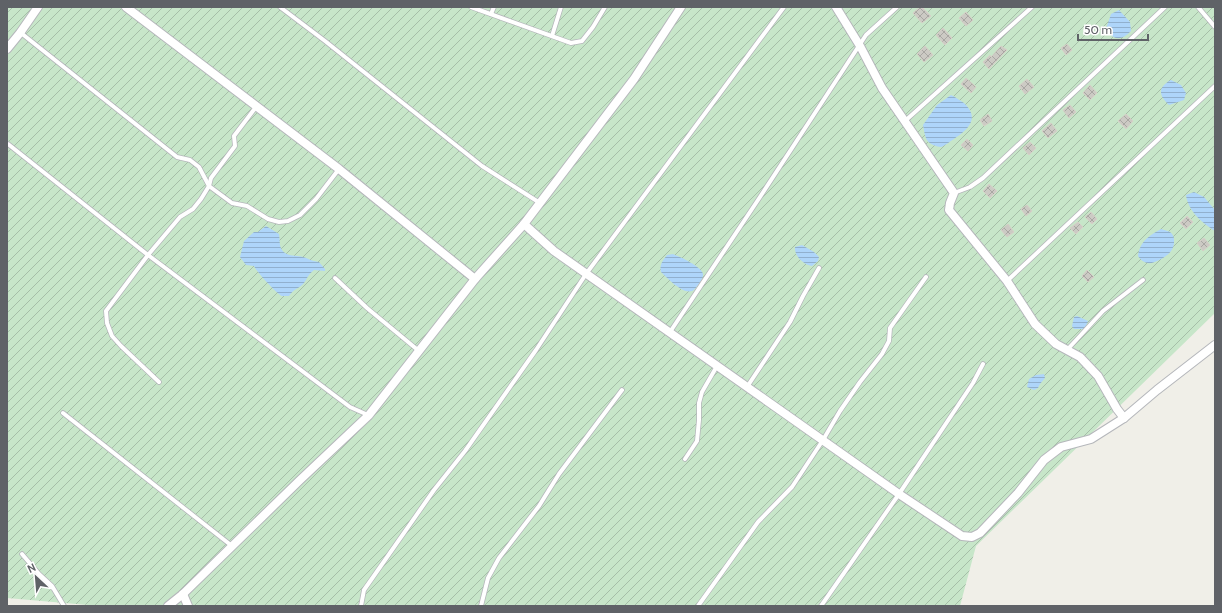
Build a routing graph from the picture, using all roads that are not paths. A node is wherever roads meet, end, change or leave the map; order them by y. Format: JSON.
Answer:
{"nodes":[{"id":1,"x":38,"y":7,"type":"edge"},
{"id":2,"x":126,"y":7,"type":"edge"},
{"id":3,"x":281,"y":7,"type":"edge"},
{"id":4,"x":471,"y":7,"type":"edge"},
{"id":5,"x":494,"y":7,"type":"edge"},
{"id":6,"x":562,"y":7,"type":"edge"},
{"id":7,"x":605,"y":7,"type":"edge"},
{"id":8,"x":682,"y":7,"type":"edge"},
{"id":9,"x":784,"y":7,"type":"edge"},
{"id":10,"x":836,"y":7,"type":"edge"},
{"id":11,"x":897,"y":7,"type":"edge"},
{"id":12,"x":1032,"y":7,"type":"edge"},
{"id":13,"x":1165,"y":7,"type":"edge"},
{"id":14,"x":1198,"y":7,"type":"edge"},
{"id":15,"x":492,"y":14,"type":"junction"},
{"id":16,"x":1215,"y":27,"type":"edge"},
{"id":17,"x":20,"y":32,"type":"junction"},
{"id":18,"x":552,"y":36,"type":"junction"},
{"id":19,"x":860,"y":46,"type":"junction"},
{"id":20,"x":7,"y":49,"type":"edge"},
{"id":21,"x":1215,"y":86,"type":"edge"},
{"id":22,"x":257,"y":106,"type":"junction"},
{"id":23,"x":904,"y":121,"type":"junction"},
{"id":24,"x":8,"y":144,"type":"dead end"},
{"id":25,"x":339,"y":169,"type":"junction"},
{"id":26,"x":209,"y":186,"type":"junction"},
{"id":27,"x":954,"y":193,"type":"junction"},
{"id":28,"x":540,"y":204,"type":"junction"},
{"id":29,"x":524,"y":224,"type":"junction"},
{"id":30,"x":148,"y":255,"type":"junction"},
{"id":31,"x":819,"y":268,"type":"dead end"},
{"id":32,"x":586,"y":274,"type":"junction"},
{"id":33,"x":926,"y":277,"type":"dead end"},
{"id":34,"x":335,"y":278,"type":"dead end"},
{"id":35,"x":475,"y":279,"type":"junction"},
{"id":36,"x":1144,"y":280,"type":"dead end"},
{"id":37,"x":1007,"y":281,"type":"junction"},
{"id":38,"x":670,"y":332,"type":"junction"},
{"id":39,"x":1215,"y":345,"type":"edge"},
{"id":40,"x":1067,"y":350,"type":"junction"},
{"id":41,"x":419,"y":351,"type":"junction"},
{"id":42,"x":984,"y":364,"type":"dead end"},
{"id":43,"x":717,"y":366,"type":"junction"},
{"id":44,"x":159,"y":382,"type":"dead end"},
{"id":45,"x":747,"y":387,"type":"junction"},
{"id":46,"x":622,"y":390,"type":"dead end"},
{"id":47,"x":63,"y":413,"type":"dead end"},
{"id":48,"x":369,"y":415,"type":"junction"},
{"id":49,"x":1124,"y":418,"type":"junction"},
{"id":50,"x":823,"y":440,"type":"junction"},
{"id":51,"x":685,"y":460,"type":"dead end"},
{"id":52,"x":899,"y":494,"type":"junction"},
{"id":53,"x":232,"y":546,"type":"junction"},
{"id":54,"x":22,"y":554,"type":"dead end"},
{"id":55,"x":183,"y":594,"type":"junction"},
{"id":56,"x":64,"y":606,"type":"edge"},
{"id":57,"x":168,"y":606,"type":"edge"},
{"id":58,"x":188,"y":606,"type":"edge"},
{"id":59,"x":361,"y":606,"type":"edge"},
{"id":60,"x":481,"y":606,"type":"edge"},
{"id":61,"x":698,"y":606,"type":"edge"},
{"id":62,"x":821,"y":606,"type":"edge"}],
"edges":[{"from":1,"to":17,"type":"street"},
{"from":2,"to":22,"type":"street"},
{"from":3,"to":28,"type":"lane"},
{"from":4,"to":15,"type":"lane"},
{"from":5,"to":15,"type":"lane"},
{"from":6,"to":18,"type":"lane"},
{"from":7,"to":18,"type":"lane"},
{"from":8,"to":28,"type":"street"},
{"from":9,"to":32,"type":"lane"},
{"from":10,"to":19,"type":"street"},
{"from":11,"to":19,"type":"lane"},
{"from":12,"to":23,"type":"lane"},
{"from":13,"to":27,"type":"lane"},
{"from":14,"to":16,"type":"lane"},
{"from":15,"to":18,"type":"lane"},
{"from":17,"to":20,"type":"street"},
{"from":17,"to":26,"type":"lane"},
{"from":19,"to":23,"type":"street"},
{"from":19,"to":38,"type":"lane"},
{"from":21,"to":37,"type":"lane"},
{"from":22,"to":25,"type":"street"},
{"from":22,"to":26,"type":"lane"},
{"from":23,"to":27,"type":"street"},
{"from":24,"to":30,"type":"lane"},
{"from":25,"to":26,"type":"lane"},
{"from":25,"to":35,"type":"street"},
{"from":26,"to":30,"type":"lane"},
{"from":27,"to":37,"type":"street"},
{"from":28,"to":29,"type":"street"},
{"from":29,"to":32,"type":"street"},
{"from":29,"to":35,"type":"street"},
{"from":30,"to":44,"type":"lane"},
{"from":30,"to":48,"type":"lane"},
{"from":31,"to":45,"type":"lane"},
{"from":32,"to":38,"type":"street"},
{"from":32,"to":59,"type":"lane"},
{"from":33,"to":50,"type":"lane"},
{"from":34,"to":41,"type":"lane"},
{"from":35,"to":41,"type":"street"},
{"from":36,"to":40,"type":"lane"},
{"from":37,"to":40,"type":"street"},
{"from":38,"to":43,"type":"street"},
{"from":39,"to":49,"type":"street"},
{"from":40,"to":49,"type":"street"},
{"from":41,"to":48,"type":"street"},
{"from":42,"to":52,"type":"lane"},
{"from":43,"to":45,"type":"street"},
{"from":43,"to":51,"type":"lane"},
{"from":45,"to":50,"type":"street"},
{"from":46,"to":60,"type":"lane"},
{"from":47,"to":53,"type":"lane"},
{"from":48,"to":53,"type":"street"},
{"from":49,"to":52,"type":"street"},
{"from":50,"to":52,"type":"street"},
{"from":50,"to":61,"type":"lane"},
{"from":52,"to":62,"type":"lane"},
{"from":53,"to":55,"type":"street"},
{"from":54,"to":56,"type":"lane"},
{"from":55,"to":57,"type":"street"},
{"from":55,"to":58,"type":"street"}]}
